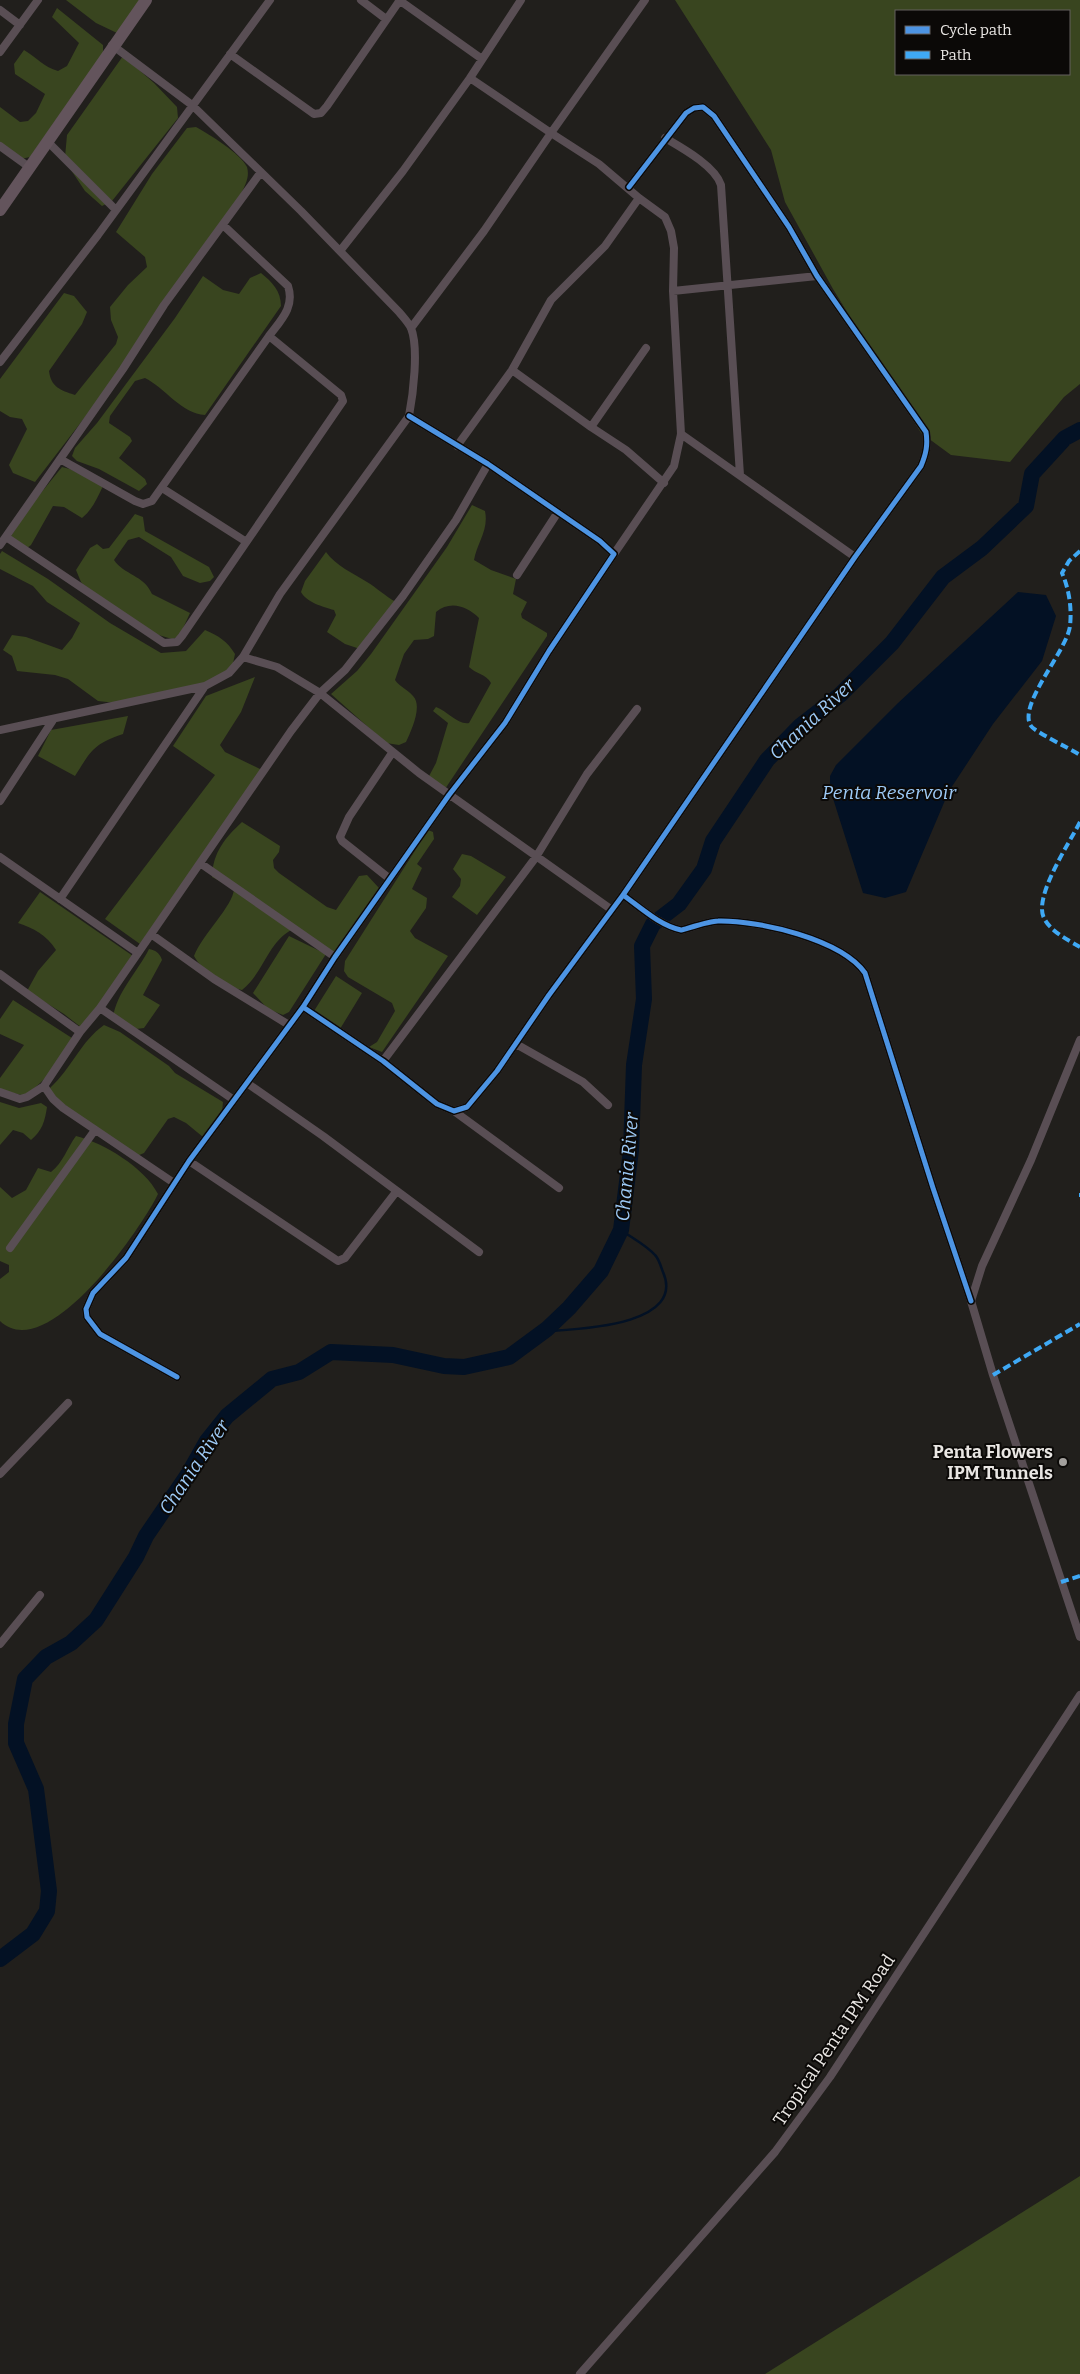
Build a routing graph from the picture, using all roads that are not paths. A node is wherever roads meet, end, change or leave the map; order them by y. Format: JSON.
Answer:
{"nodes":[{"id":1,"x":38,"y":0,"type":"edge"},
{"id":2,"x":146,"y":0,"type":"edge"},
{"id":3,"x":270,"y":0,"type":"edge"},
{"id":4,"x":361,"y":0,"type":"edge"},
{"id":5,"x":400,"y":0,"type":"edge"},
{"id":6,"x":521,"y":0,"type":"edge"},
{"id":7,"x":645,"y":0,"type":"edge"},
{"id":8,"x":0,"y":10,"type":"edge"},
{"id":9,"x":386,"y":19,"type":"junction"},
{"id":10,"x":20,"y":25,"type":"junction"},
{"id":11,"x":112,"y":45,"type":"junction"},
{"id":12,"x":0,"y":52,"type":"edge"},
{"id":13,"x":230,"y":54,"type":"junction"},
{"id":14,"x":482,"y":58,"type":"junction"},
{"id":15,"x":470,"y":78,"type":"junction"},
{"id":16,"x":192,"y":105,"type":"junction"},
{"id":17,"x":551,"y":133,"type":"junction"},
{"id":18,"x":665,"y":138,"type":"junction"},
{"id":19,"x":47,"y":142,"type":"junction"},
{"id":20,"x":0,"y":146,"type":"edge"},
{"id":21,"x":30,"y":167,"type":"junction"},
{"id":22,"x":261,"y":172,"type":"junction"},
{"id":23,"x":629,"y":187,"type":"junction"},
{"id":24,"x":639,"y":198,"type":"junction"},
{"id":25,"x":0,"y":210,"type":"edge"},
{"id":26,"x":116,"y":210,"type":"junction"},
{"id":27,"x":223,"y":225,"type":"junction"},
{"id":28,"x":340,"y":251,"type":"junction"},
{"id":29,"x":817,"y":276,"type":"junction"},
{"id":30,"x":727,"y":284,"type":"junction"},
{"id":31,"x":673,"y":291,"type":"junction"},
{"id":32,"x":411,"y":328,"type":"junction"},
{"id":33,"x":269,"y":336,"type":"junction"},
{"id":34,"x":646,"y":348,"type":"dead end"},
{"id":35,"x":0,"y":362,"type":"edge"},
{"id":36,"x":512,"y":370,"type":"junction"},
{"id":37,"x":409,"y":416,"type":"junction"},
{"id":38,"x":591,"y":426,"type":"junction"},
{"id":39,"x":681,"y":434,"type":"junction"},
{"id":40,"x":457,"y":446,"type":"junction"},
{"id":41,"x":60,"y":458,"type":"junction"},
{"id":42,"x":488,"y":464,"type":"junction"},
{"id":43,"x":740,"y":475,"type":"junction"},
{"id":44,"x":664,"y":483,"type":"junction"},
{"id":45,"x":162,"y":488,"type":"junction"},
{"id":46,"x":558,"y":512,"type":"junction"},
{"id":47,"x":6,"y":536,"type":"junction"},
{"id":48,"x":245,"y":541,"type":"junction"},
{"id":49,"x":0,"y":545,"type":"edge"},
{"id":50,"x":614,"y":554,"type":"junction"},
{"id":51,"x":854,"y":557,"type":"junction"},
{"id":52,"x":517,"y":575,"type":"dead end"},
{"id":53,"x":243,"y":657,"type":"junction"},
{"id":54,"x":205,"y":686,"type":"junction"},
{"id":55,"x":320,"y":693,"type":"junction"},
{"id":56,"x":637,"y":709,"type":"dead end"},
{"id":57,"x":53,"y":720,"type":"junction"},
{"id":58,"x":0,"y":730,"type":"edge"},
{"id":59,"x":392,"y":753,"type":"junction"},
{"id":60,"x":449,"y":795,"type":"junction"},
{"id":61,"x":0,"y":801,"type":"edge"},
{"id":62,"x":0,"y":857,"type":"edge"},
{"id":63,"x":536,"y":857,"type":"junction"},
{"id":64,"x":200,"y":863,"type":"junction"},
{"id":65,"x":390,"y":879,"type":"junction"},
{"id":66,"x":623,"y":895,"type":"junction"},
{"id":67,"x":60,"y":899,"type":"junction"},
{"id":68,"x":612,"y":910,"type":"junction"},
{"id":69,"x":151,"y":934,"type":"junction"},
{"id":70,"x":138,"y":952,"type":"junction"},
{"id":71,"x":335,"y":957,"type":"junction"},
{"id":72,"x":0,"y":974,"type":"edge"},
{"id":73,"x":303,"y":1007,"type":"junction"},
{"id":74,"x":100,"y":1008,"type":"junction"},
{"id":75,"x":289,"y":1025,"type":"junction"},
{"id":76,"x":80,"y":1032,"type":"junction"},
{"id":77,"x":1080,"y":1040,"type":"edge"},
{"id":78,"x":516,"y":1044,"type":"junction"},
{"id":79,"x":382,"y":1061,"type":"junction"},
{"id":80,"x":247,"y":1083,"type":"junction"},
{"id":81,"x":44,"y":1086,"type":"junction"},
{"id":82,"x":0,"y":1092,"type":"edge"},
{"id":83,"x":234,"y":1100,"type":"junction"},
{"id":84,"x":608,"y":1105,"type":"dead end"},
{"id":85,"x":454,"y":1111,"type":"junction"},
{"id":86,"x":95,"y":1130,"type":"junction"},
{"id":87,"x":189,"y":1161,"type":"junction"},
{"id":88,"x":174,"y":1183,"type":"junction"},
{"id":89,"x":559,"y":1188,"type":"dead end"},
{"id":90,"x":396,"y":1192,"type":"junction"},
{"id":91,"x":10,"y":1248,"type":"dead end"},
{"id":92,"x":479,"y":1252,"type":"dead end"},
{"id":93,"x":971,"y":1301,"type":"junction"},
{"id":94,"x":177,"y":1377,"type":"dead end"},
{"id":95,"x":68,"y":1403,"type":"dead end"},
{"id":96,"x":0,"y":1474,"type":"edge"},
{"id":97,"x":40,"y":1596,"type":"dead end"},
{"id":98,"x":1080,"y":1636,"type":"edge"},
{"id":99,"x":0,"y":1644,"type":"edge"},
{"id":100,"x":1079,"y":1696,"type":"edge"},
{"id":101,"x":580,"y":2374,"type":"edge"}],
"edges":[{"from":1,"to":10,"type":"street"},
{"from":2,"to":11,"type":"highway"},
{"from":3,"to":13,"type":"street"},
{"from":4,"to":9,"type":"street"},
{"from":5,"to":9,"type":"street"},
{"from":5,"to":14,"type":"street"},
{"from":6,"to":14,"type":"street"},
{"from":7,"to":17,"type":"street"},
{"from":8,"to":10,"type":"street"},
{"from":9,"to":13,"type":"street"},
{"from":10,"to":12,"type":"street"},
{"from":11,"to":16,"type":"street"},
{"from":11,"to":19,"type":"highway"},
{"from":13,"to":16,"type":"street"},
{"from":14,"to":15,"type":"street"},
{"from":15,"to":17,"type":"street"},
{"from":15,"to":28,"type":"street"},
{"from":16,"to":22,"type":"street"},
{"from":16,"to":26,"type":"street"},
{"from":17,"to":23,"type":"street"},
{"from":17,"to":32,"type":"street"},
{"from":18,"to":23,"type":"street"},
{"from":18,"to":29,"type":"street"},
{"from":18,"to":30,"type":"street"},
{"from":19,"to":21,"type":"highway"},
{"from":19,"to":26,"type":"street"},
{"from":20,"to":21,"type":"street"},
{"from":21,"to":25,"type":"highway"},
{"from":22,"to":27,"type":"street"},
{"from":22,"to":28,"type":"street"},
{"from":23,"to":24,"type":"street"},
{"from":24,"to":31,"type":"street"},
{"from":24,"to":36,"type":"street"},
{"from":26,"to":35,"type":"street"},
{"from":27,"to":33,"type":"street"},
{"from":27,"to":41,"type":"street"},
{"from":28,"to":32,"type":"street"},
{"from":29,"to":30,"type":"street"},
{"from":29,"to":51,"type":"street"},
{"from":30,"to":31,"type":"street"},
{"from":30,"to":43,"type":"street"},
{"from":31,"to":39,"type":"street"},
{"from":32,"to":37,"type":"street"},
{"from":33,"to":45,"type":"street"},
{"from":33,"to":48,"type":"street"},
{"from":34,"to":38,"type":"street"},
{"from":36,"to":38,"type":"street"},
{"from":36,"to":40,"type":"street"},
{"from":37,"to":40,"type":"street"},
{"from":37,"to":53,"type":"street"},
{"from":38,"to":44,"type":"street"},
{"from":39,"to":43,"type":"street"},
{"from":39,"to":44,"type":"street"},
{"from":40,"to":42,"type":"street"},
{"from":41,"to":45,"type":"street"},
{"from":41,"to":47,"type":"street"},
{"from":42,"to":46,"type":"street"},
{"from":42,"to":55,"type":"street"},
{"from":43,"to":51,"type":"street"},
{"from":44,"to":50,"type":"street"},
{"from":45,"to":48,"type":"street"},
{"from":46,"to":50,"type":"street"},
{"from":46,"to":52,"type":"street"},
{"from":47,"to":48,"type":"street"},
{"from":47,"to":49,"type":"street"},
{"from":50,"to":60,"type":"street"},
{"from":51,"to":66,"type":"street"},
{"from":53,"to":54,"type":"street"},
{"from":53,"to":55,"type":"street"},
{"from":54,"to":57,"type":"street"},
{"from":54,"to":67,"type":"street"},
{"from":55,"to":59,"type":"street"},
{"from":55,"to":64,"type":"street"},
{"from":56,"to":63,"type":"street"},
{"from":57,"to":58,"type":"street"},
{"from":57,"to":61,"type":"street"},
{"from":59,"to":60,"type":"street"},
{"from":59,"to":65,"type":"street"},
{"from":60,"to":63,"type":"street"},
{"from":60,"to":65,"type":"street"},
{"from":62,"to":67,"type":"street"},
{"from":63,"to":68,"type":"street"},
{"from":63,"to":79,"type":"street"},
{"from":64,"to":69,"type":"street"},
{"from":64,"to":71,"type":"street"},
{"from":65,"to":71,"type":"street"},
{"from":66,"to":68,"type":"street"},
{"from":66,"to":93,"type":"street"},
{"from":67,"to":70,"type":"street"},
{"from":68,"to":78,"type":"street"},
{"from":69,"to":70,"type":"street"},
{"from":69,"to":75,"type":"street"},
{"from":70,"to":74,"type":"street"},
{"from":71,"to":73,"type":"street"},
{"from":72,"to":76,"type":"street"},
{"from":73,"to":75,"type":"street"},
{"from":73,"to":79,"type":"street"},
{"from":74,"to":76,"type":"street"},
{"from":74,"to":83,"type":"street"},
{"from":75,"to":80,"type":"street"},
{"from":76,"to":81,"type":"street"},
{"from":77,"to":93,"type":"street"},
{"from":78,"to":84,"type":"street"},
{"from":78,"to":85,"type":"street"},
{"from":79,"to":85,"type":"street"},
{"from":80,"to":83,"type":"street"},
{"from":80,"to":90,"type":"street"},
{"from":81,"to":82,"type":"street"},
{"from":81,"to":86,"type":"street"},
{"from":83,"to":87,"type":"street"},
{"from":85,"to":89,"type":"street"},
{"from":86,"to":88,"type":"street"},
{"from":86,"to":91,"type":"street"},
{"from":87,"to":88,"type":"street"},
{"from":87,"to":90,"type":"street"},
{"from":88,"to":94,"type":"street"},
{"from":90,"to":92,"type":"street"},
{"from":93,"to":98,"type":"street"},
{"from":95,"to":96,"type":"street"},
{"from":97,"to":99,"type":"street"},
{"from":100,"to":101,"type":"street","name":"Tropical Penta IPM Road"}]}
